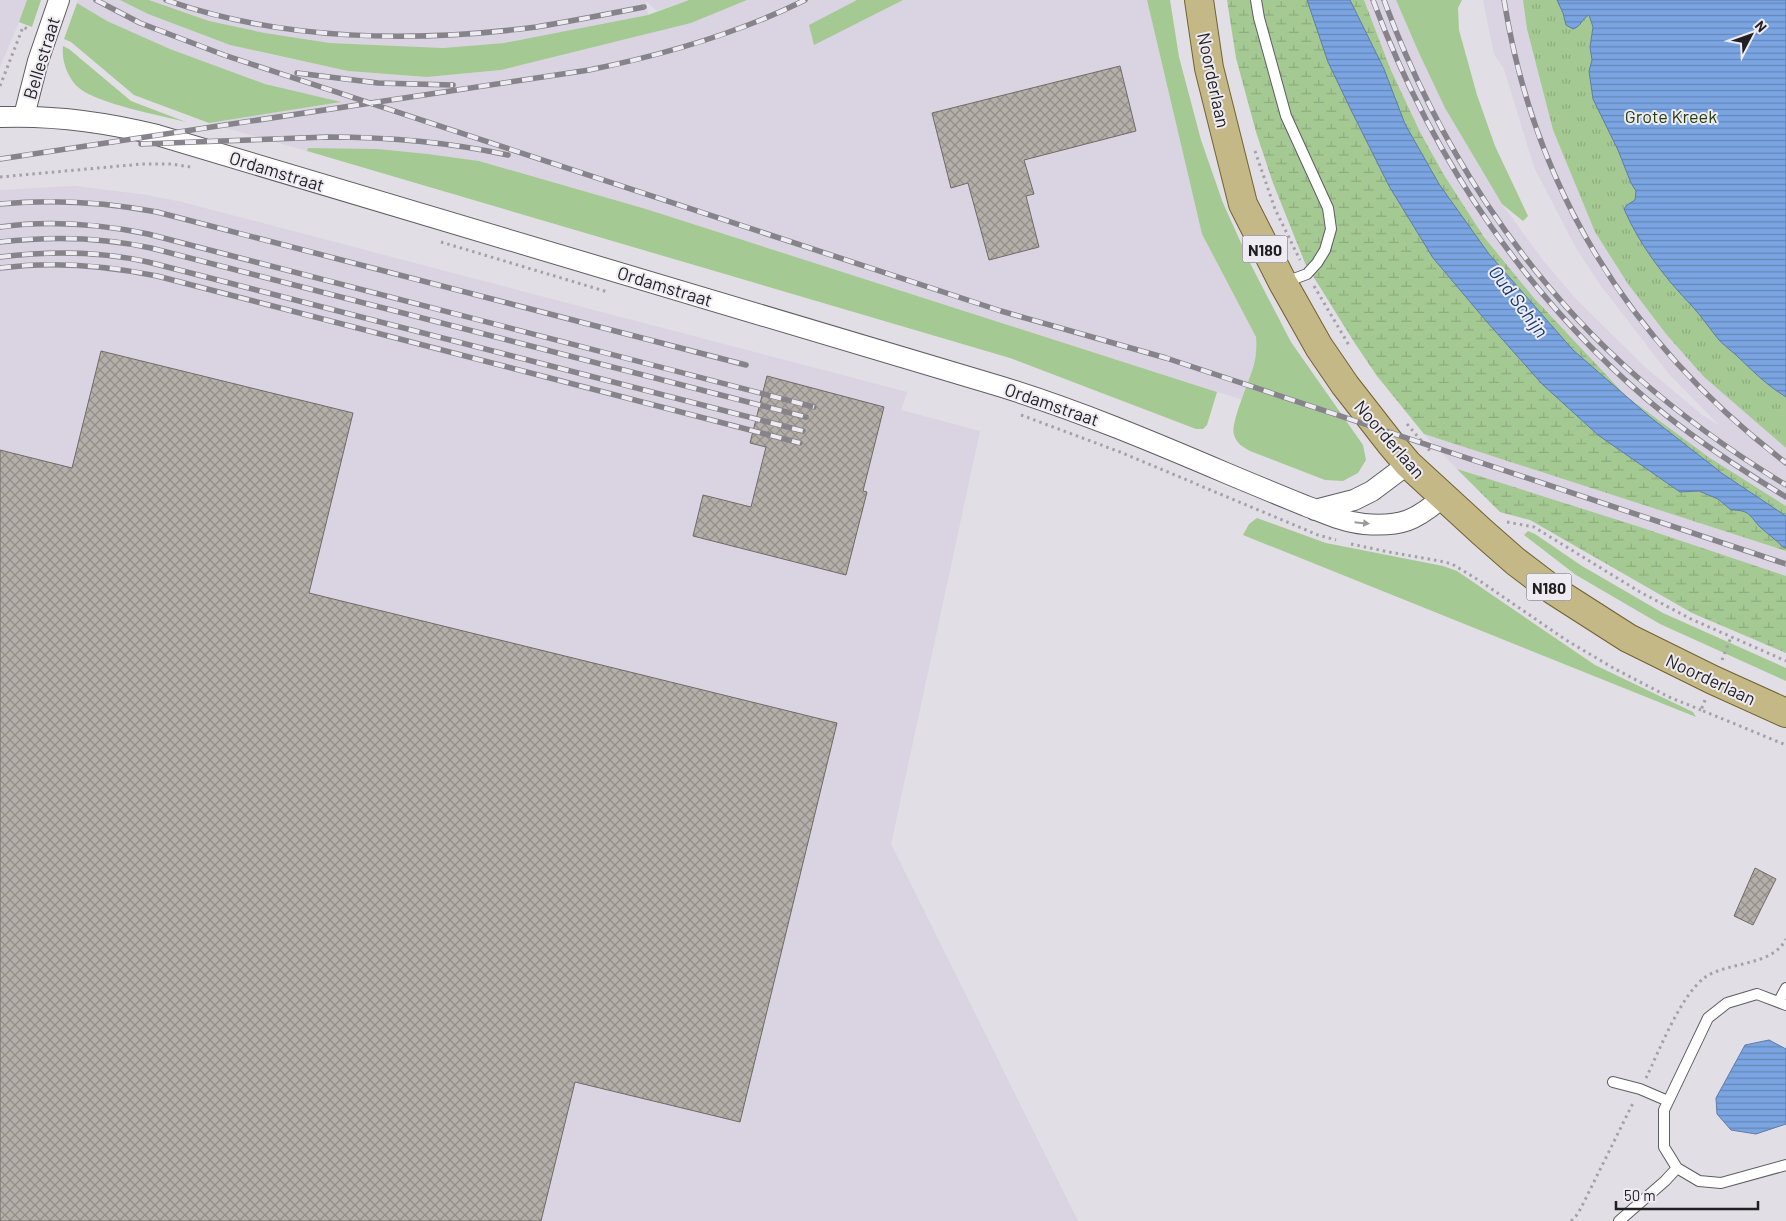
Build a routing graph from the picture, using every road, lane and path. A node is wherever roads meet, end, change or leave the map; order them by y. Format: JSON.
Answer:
{"nodes":[{"id":1,"x":59,"y":0,"type":"edge"},
{"id":2,"x":1199,"y":0,"type":"edge"},
{"id":3,"x":1256,"y":0,"type":"edge"},
{"id":4,"x":47,"y":37,"type":"junction"},
{"id":5,"x":0,"y":86,"type":"edge"},
{"id":6,"x":24,"y":116,"type":"junction"},
{"id":7,"x":0,"y":117,"type":"edge"},
{"id":8,"x":1254,"y":147,"type":"dead end"},
{"id":9,"x":198,"y":169,"type":"dead end"},
{"id":10,"x":0,"y":177,"type":"edge"},
{"id":11,"x":433,"y":240,"type":"dead end"},
{"id":12,"x":1295,"y":278,"type":"junction"},
{"id":13,"x":616,"y":294,"type":"dead end"},
{"id":14,"x":1350,"y":348,"type":"dead end"},
{"id":15,"x":1014,"y":413,"type":"dead end"},
{"id":16,"x":1404,"y":420,"type":"dead end"},
{"id":17,"x":1437,"y":458,"type":"dead end"},
{"id":18,"x":1408,"y":464,"type":"junction"},
{"id":19,"x":1443,"y":498,"type":"junction"},
{"id":20,"x":1315,"y":510,"type":"junction"},
{"id":21,"x":1503,"y":521,"type":"dead end"},
{"id":22,"x":1786,"y":661,"type":"edge"},
{"id":23,"x":1701,"y":710,"type":"dead end"},
{"id":24,"x":1786,"y":713,"type":"edge"},
{"id":25,"x":1786,"y":939,"type":"edge"},
{"id":26,"x":1786,"y":988,"type":"edge"},
{"id":27,"x":1782,"y":1003,"type":"edge"},
{"id":28,"x":1612,"y":1082,"type":"dead end"},
{"id":29,"x":1640,"y":1089,"type":"junction"},
{"id":30,"x":1668,"y":1101,"type":"junction"},
{"id":31,"x":1786,"y":1165,"type":"edge"},
{"id":32,"x":1677,"y":1168,"type":"junction"},
{"id":33,"x":1571,"y":1221,"type":"edge"},
{"id":34,"x":1619,"y":1221,"type":"edge"}],
"edges":[{"from":1,"to":4,"type":"street","name":"Bellestraat"},
{"from":2,"to":12,"type":"main road","name":"Noorderlaan","number":"N180"},
{"from":3,"to":12,"type":"lane"},
{"from":4,"to":5,"type":"path"},
{"from":4,"to":6,"type":"street","name":"Bellestraat"},
{"from":6,"to":7,"type":"street","name":"Ordamstraat"},
{"from":6,"to":20,"type":"street","name":"Ordamstraat"},
{"from":8,"to":12,"type":"path"},
{"from":9,"to":10,"type":"path"},
{"from":11,"to":13,"type":"path"},
{"from":12,"to":14,"type":"path"},
{"from":12,"to":18,"type":"main road","name":"Noorderlaan","number":"N180"},
{"from":15,"to":23,"type":"path"},
{"from":16,"to":17,"type":"path"},
{"from":18,"to":19,"type":"main road","name":"Noorderlaan","number":"N180"},
{"from":18,"to":20,"type":"street"},
{"from":20,"to":19,"type":"street","name":"Ordamstraat","one_way":true},
{"from":19,"to":24,"type":"main road","name":"Noorderlaan","number":"N180"},
{"from":21,"to":22,"type":"path"},
{"from":25,"to":29,"type":"path"},
{"from":26,"to":27,"type":"lane"},
{"from":27,"to":30,"type":"lane"},
{"from":28,"to":29,"type":"lane"},
{"from":29,"to":30,"type":"lane"},
{"from":29,"to":33,"type":"path"},
{"from":30,"to":32,"type":"lane"},
{"from":31,"to":32,"type":"lane"},
{"from":32,"to":34,"type":"lane"}]}
